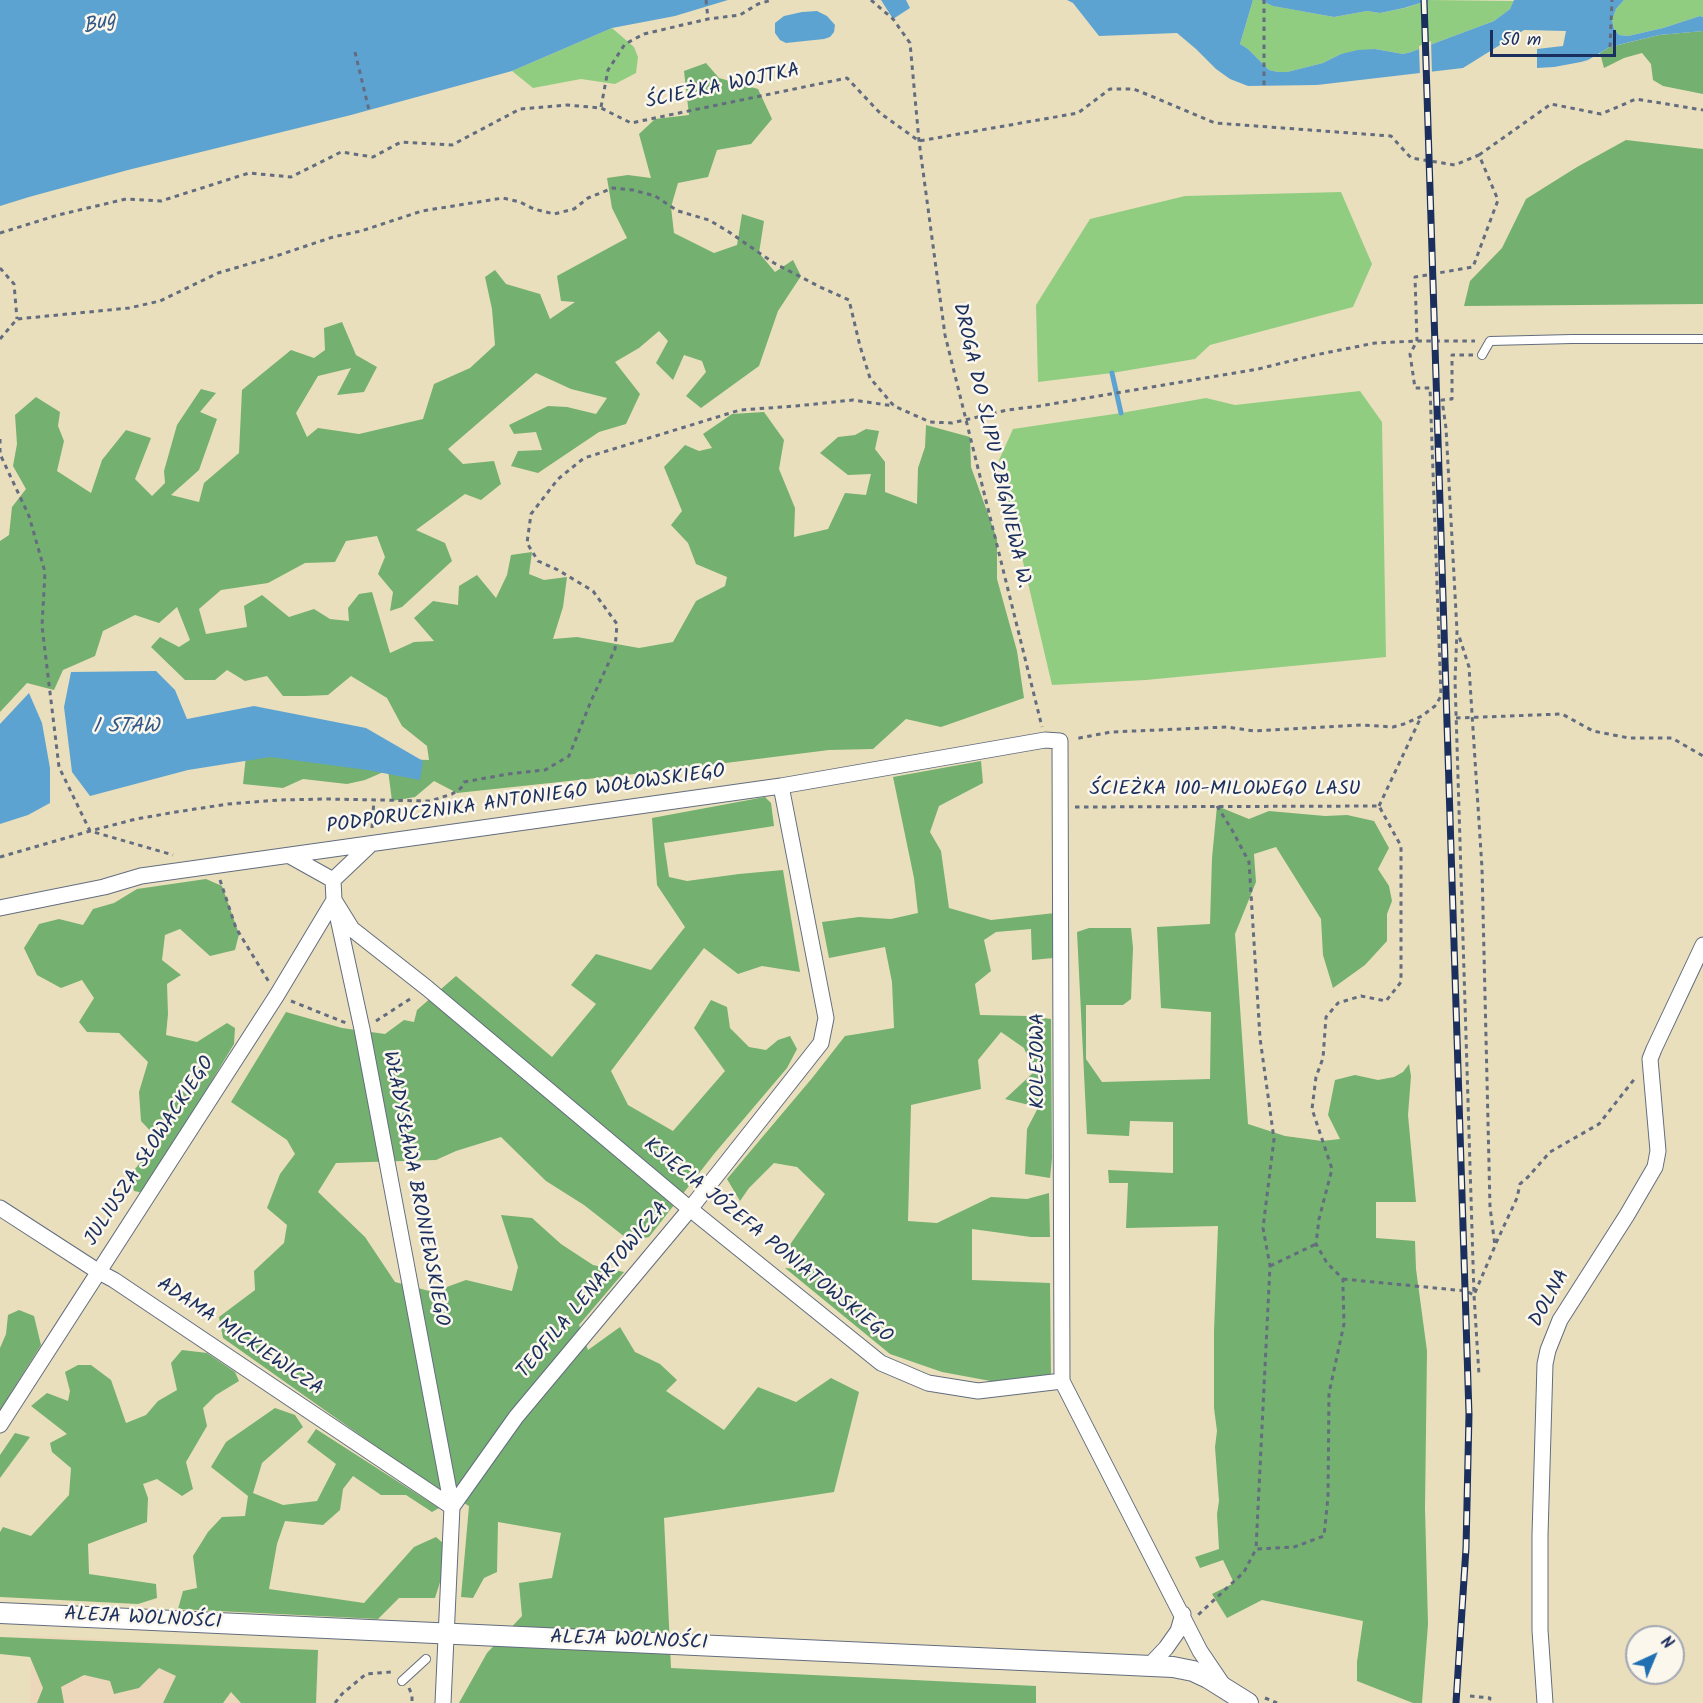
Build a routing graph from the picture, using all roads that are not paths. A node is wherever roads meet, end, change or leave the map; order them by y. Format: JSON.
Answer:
{"nodes":[{"id":1,"x":1703,"y":339,"type":"edge"},
{"id":2,"x":1482,"y":355,"type":"road end"},
{"id":3,"x":1052,"y":741,"type":"joint"},
{"id":4,"x":781,"y":786,"type":"junction"},
{"id":5,"x":371,"y":844,"type":"junction"},
{"id":6,"x":290,"y":856,"type":"junction"},
{"id":7,"x":333,"y":880,"type":"junction"},
{"id":8,"x":334,"y":900,"type":"junction"},
{"id":9,"x":0,"y":908,"type":"edge"},
{"id":10,"x":1703,"y":945,"type":"edge"},
{"id":11,"x":0,"y":1208,"type":"edge"},
{"id":12,"x":690,"y":1209,"type":"junction"},
{"id":13,"x":99,"y":1272,"type":"junction"},
{"id":14,"x":1062,"y":1381,"type":"junction"},
{"id":15,"x":0,"y":1425,"type":"edge"},
{"id":16,"x":452,"y":1507,"type":"junction"},
{"id":17,"x":0,"y":1613,"type":"edge"},
{"id":18,"x":1185,"y":1619,"type":"junction"},
{"id":19,"x":447,"y":1635,"type":"junction"},
{"id":20,"x":426,"y":1659,"type":"dead end"},
{"id":21,"x":1149,"y":1666,"type":"junction"},
{"id":22,"x":402,"y":1681,"type":"road end"},
{"id":23,"x":1224,"y":1688,"type":"junction"},
{"id":24,"x":443,"y":1703,"type":"edge"},
{"id":25,"x":1248,"y":1703,"type":"edge"},
{"id":26,"x":1545,"y":1703,"type":"edge"}],
"edges":[{"from":1,"to":2,"type":"lane"},
{"from":3,"to":4,"type":"street","name":"PODPORUCZNIKA ANTONIEGO WOŁOWSKIEGO"},
{"from":3,"to":14,"type":"street","name":"KOLEJOWA"},
{"from":4,"to":5,"type":"street","name":"PODPORUCZNIKA ANTONIEGO WOŁOWSKIEGO"},
{"from":4,"to":12,"type":"street","name":"TEOFILA LENARTOWICZA"},
{"from":5,"to":6,"type":"street","name":"PODPORUCZNIKA ANTONIEGO WOŁOWSKIEGO"},
{"from":5,"to":7,"type":"street"},
{"from":6,"to":7,"type":"street"},
{"from":6,"to":9,"type":"street","name":"PODPORUCZNIKA ANTONIEGO WOŁOWSKIEGO"},
{"from":7,"to":8,"type":"street","name":"WŁADYSŁAWA BRONIEWSKIEGO"},
{"from":8,"to":12,"type":"street","name":"KSIĘCIA JÓZEFA PONIATOWSKIEGO"},
{"from":8,"to":13,"type":"street","name":"JULIUSZA SŁOWACKIEGO"},
{"from":8,"to":16,"type":"street","name":"WŁADYSŁAWA BRONIEWSKIEGO"},
{"from":10,"to":26,"type":"street","name":"DOLNA"},
{"from":11,"to":13,"type":"street","name":"ADAMA MICKIEWICZA"},
{"from":12,"to":14,"type":"street","name":"KSIĘCIA JÓZEFA PONIATOWSKIEGO"},
{"from":12,"to":16,"type":"street","name":"TEOFILA LENARTOWICZA"},
{"from":13,"to":15,"type":"street","name":"JULIUSZA SŁOWACKIEGO"},
{"from":13,"to":16,"type":"street","name":"ADAMA MICKIEWICZA"},
{"from":14,"to":18,"type":"street"},
{"from":16,"to":19,"type":"street"},
{"from":17,"to":19,"type":"street","name":"ALEJA WOLNOŚCI"},
{"from":18,"to":21,"type":"street"},
{"from":18,"to":23,"type":"street"},
{"from":19,"to":21,"type":"street","name":"ALEJA WOLNOŚCI"},
{"from":19,"to":24,"type":"street"},
{"from":20,"to":22,"type":"lane"},
{"from":21,"to":23,"type":"street","name":"ALEJA WOLNOŚCI"},
{"from":23,"to":25,"type":"street","name":"ALEJA WOLNOŚCI"}]}
